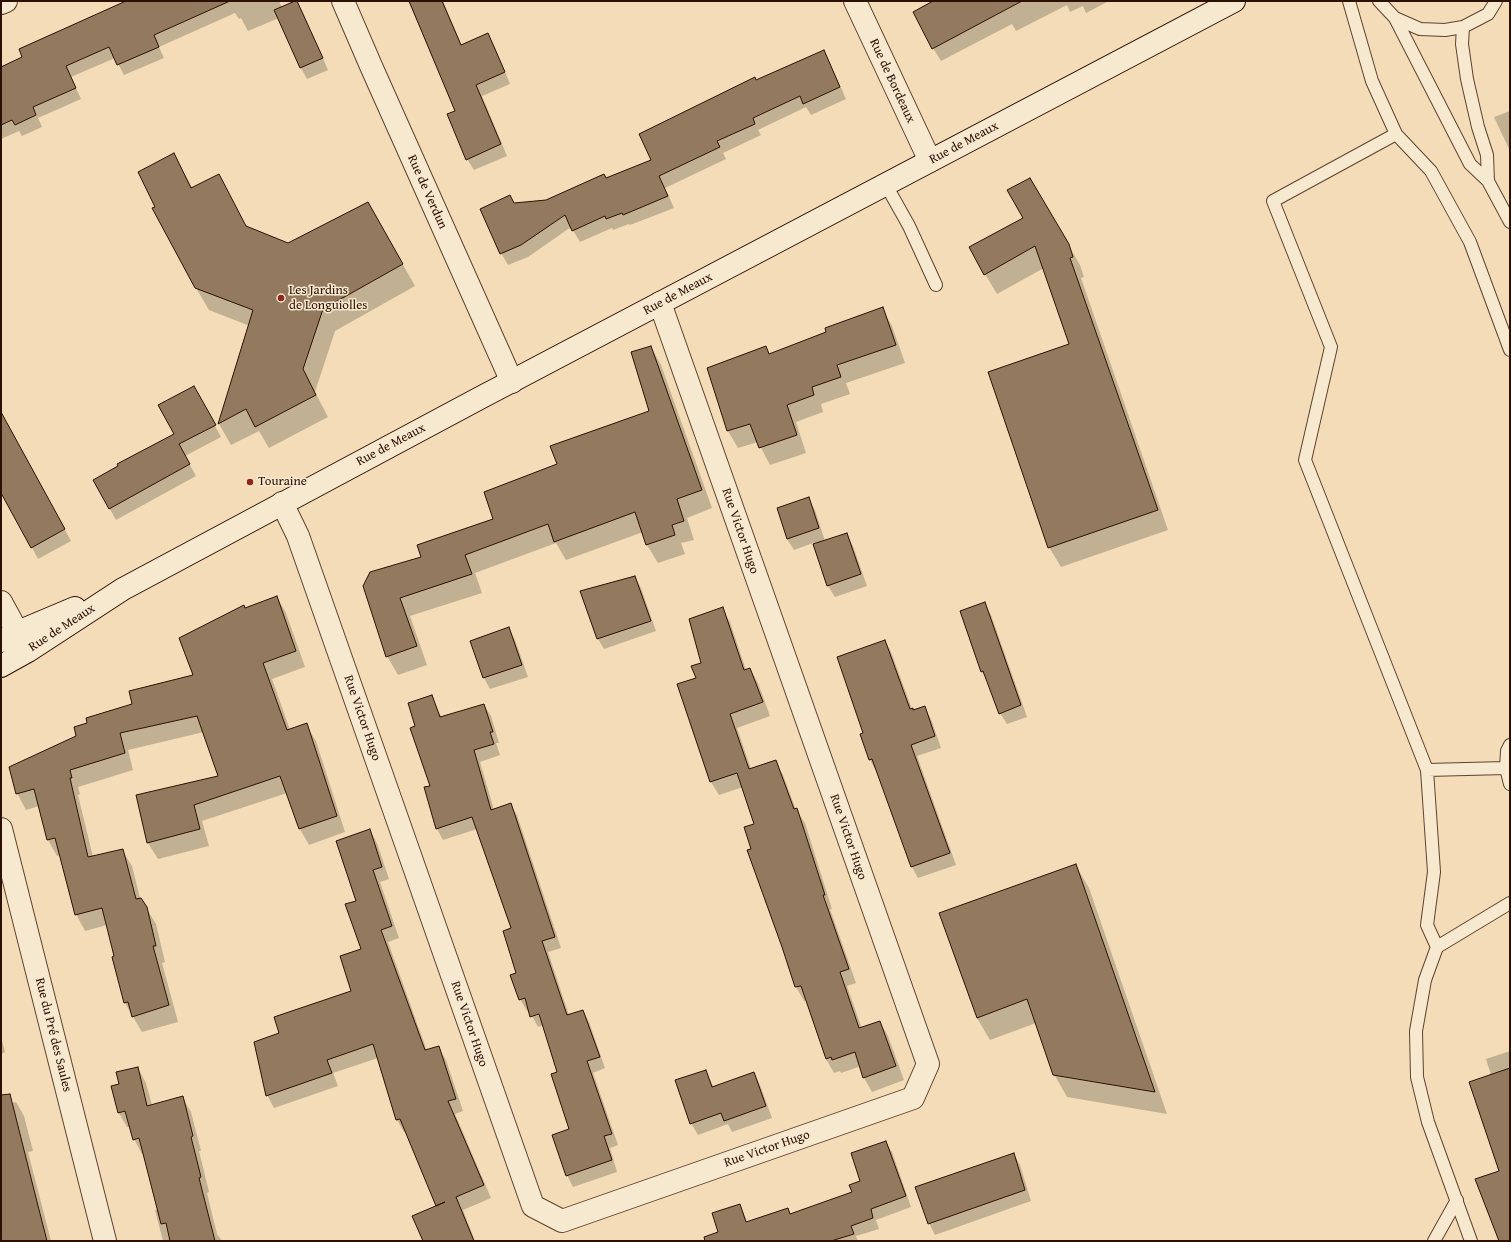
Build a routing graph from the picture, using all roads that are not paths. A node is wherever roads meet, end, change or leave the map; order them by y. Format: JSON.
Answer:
{"nodes":[{"id":1,"x":6,"y":1,"type":"edge"},
{"id":2,"x":343,"y":1,"type":"edge"},
{"id":3,"x":855,"y":1,"type":"edge"},
{"id":4,"x":1234,"y":1,"type":"edge"},
{"id":5,"x":1348,"y":1,"type":"edge"},
{"id":6,"x":1379,"y":1,"type":"edge"},
{"id":7,"x":1496,"y":1,"type":"edge"},
{"id":8,"x":1,"y":3,"type":"edge"},
{"id":9,"x":1395,"y":18,"type":"junction"},
{"id":10,"x":1463,"y":28,"type":"junction"},
{"id":11,"x":1396,"y":134,"type":"junction"},
{"id":12,"x":930,"y":161,"type":"junction"},
{"id":13,"x":1488,"y":180,"type":"junction"},
{"id":14,"x":886,"y":185,"type":"junction"},
{"id":15,"x":1510,"y":222,"type":"edge"},
{"id":16,"x":936,"y":285,"type":"dead end"},
{"id":17,"x":660,"y":303,"type":"junction"},
{"id":18,"x":1510,"y":350,"type":"edge"},
{"id":19,"x":512,"y":382,"type":"junction"},
{"id":20,"x":282,"y":504,"type":"junction"},
{"id":21,"x":123,"y":589,"type":"junction"},
{"id":22,"x":1,"y":602,"type":"edge"},
{"id":23,"x":10,"y":636,"type":"edge"},
{"id":24,"x":28,"y":651,"type":"junction"},
{"id":25,"x":1,"y":666,"type":"edge"},
{"id":26,"x":1510,"y":745,"type":"edge"},
{"id":27,"x":1506,"y":768,"type":"junction"},
{"id":28,"x":1427,"y":770,"type":"junction"},
{"id":29,"x":1510,"y":784,"type":"edge"},
{"id":30,"x":1,"y":829,"type":"edge"},
{"id":31,"x":1510,"y":903,"type":"edge"},
{"id":32,"x":1437,"y":947,"type":"junction"},
{"id":33,"x":1457,"y":1200,"type":"junction"},
{"id":34,"x":105,"y":1241,"type":"edge"},
{"id":35,"x":1434,"y":1241,"type":"edge"},
{"id":36,"x":1472,"y":1241,"type":"edge"}],
"edges":[{"from":1,"to":8,"type":"street"},
{"from":2,"to":19,"type":"street","name":"Rue de Verdun"},
{"from":3,"to":12,"type":"street","name":"Rue de Bordeaux"},
{"from":4,"to":12,"type":"street","name":"Rue de Meaux"},
{"from":5,"to":11,"type":"lane"},
{"from":6,"to":9,"type":"lane"},
{"from":7,"to":10,"type":"lane"},
{"from":9,"to":10,"type":"lane"},
{"from":9,"to":13,"type":"lane"},
{"from":10,"to":13,"type":"lane"},
{"from":11,"to":18,"type":"lane"},
{"from":11,"to":28,"type":"lane"},
{"from":12,"to":14,"type":"street","name":"Rue de Meaux"},
{"from":13,"to":15,"type":"lane"},
{"from":14,"to":16,"type":"lane"},
{"from":14,"to":17,"type":"street","name":"Rue de Meaux"},
{"from":17,"to":19,"type":"street","name":"Rue de Meaux"},
{"from":17,"to":20,"type":"street","name":"Rue Victor Hugo"},
{"from":19,"to":20,"type":"street","name":"Rue de Meaux"},
{"from":20,"to":21,"type":"street","name":"Rue de Meaux"},
{"from":21,"to":23,"type":"street","name":"Rue de Meaux"},
{"from":21,"to":24,"type":"street","name":"Rue de Meaux"},
{"from":22,"to":23,"type":"street"},
{"from":23,"to":24,"type":"street"},
{"from":24,"to":25,"type":"street","name":"Rue de Meaux"},
{"from":26,"to":27,"type":"lane"},
{"from":27,"to":28,"type":"lane"},
{"from":27,"to":29,"type":"lane"},
{"from":28,"to":32,"type":"lane"},
{"from":30,"to":34,"type":"street","name":"Rue du Pré des Saules"},
{"from":31,"to":32,"type":"lane"},
{"from":32,"to":33,"type":"lane"},
{"from":33,"to":35,"type":"lane"},
{"from":33,"to":36,"type":"lane"}]}
